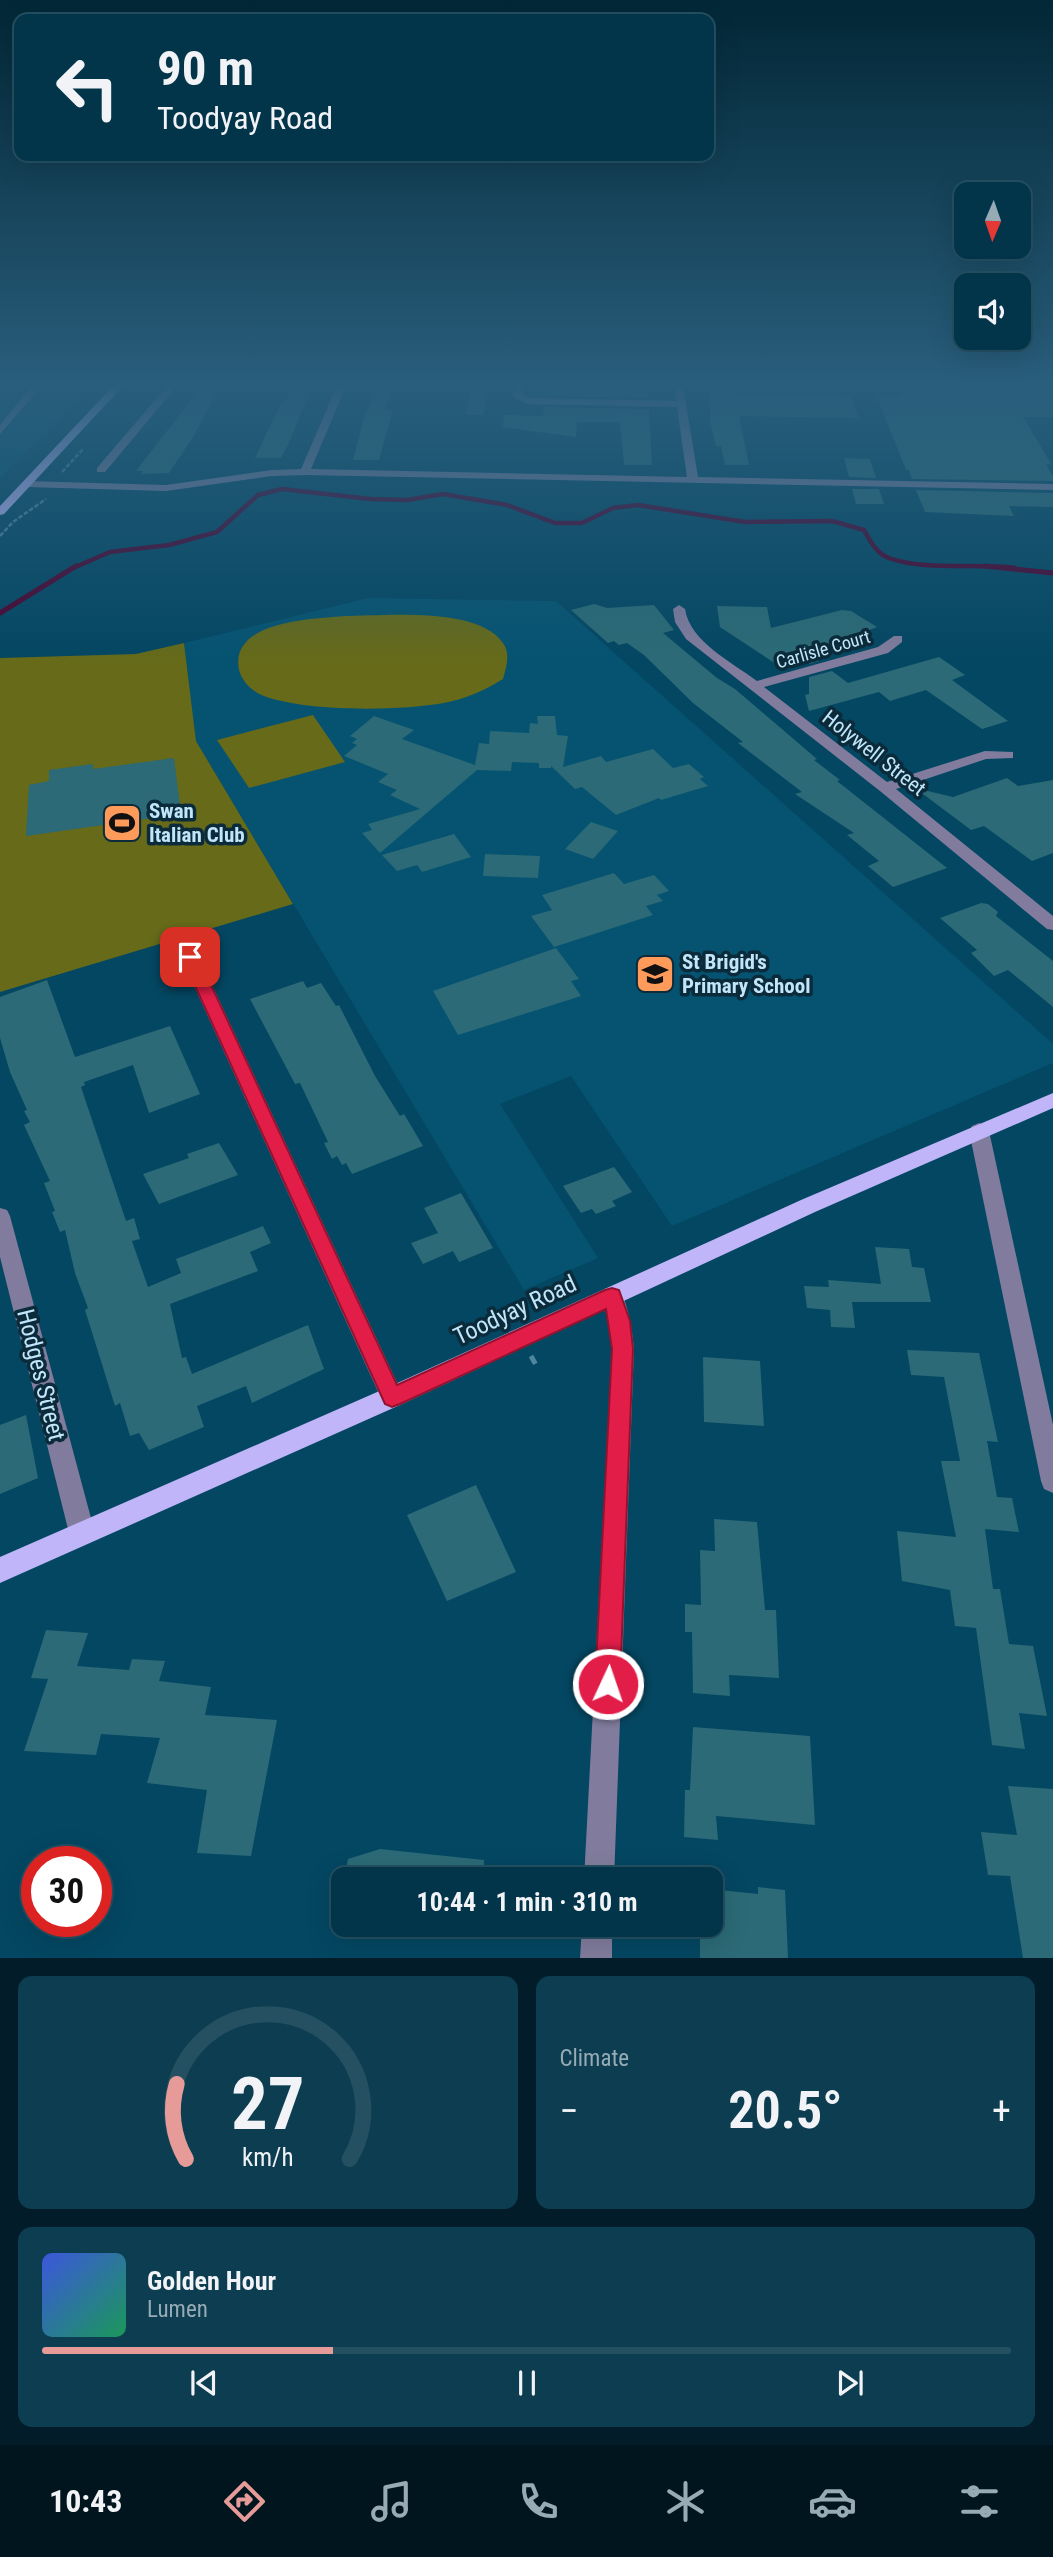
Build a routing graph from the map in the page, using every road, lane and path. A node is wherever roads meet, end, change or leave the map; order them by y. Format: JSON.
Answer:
{"nodes":[{"id":1,"x":33,"y":477,"type":"edge"},
{"id":2,"x":66,"y":477,"type":"edge"},
{"id":3,"x":241,"y":477,"type":"edge"},
{"id":4,"x":537,"y":477,"type":"edge"},
{"id":5,"x":692,"y":477,"type":"edge"},
{"id":6,"x":693,"y":481,"type":"junction"},
{"id":7,"x":26,"y":485,"type":"junction"},
{"id":8,"x":62,"y":486,"type":"junction"},
{"id":9,"x":1053,"y":486,"type":"edge"},
{"id":10,"x":0,"y":512,"type":"edge"},
{"id":11,"x":0,"y":536,"type":"edge"},
{"id":12,"x":679,"y":608,"type":"dead end"},
{"id":13,"x":898,"y":639,"type":"dead end"},
{"id":14,"x":755,"y":686,"type":"junction"},
{"id":15,"x":1008,"y":755,"type":"dead end"},
{"id":16,"x":885,"y":788,"type":"junction"},
{"id":17,"x":1053,"y":925,"type":"edge"},
{"id":18,"x":190,"y":957,"type":"dead end"},
{"id":19,"x":1053,"y":1100,"type":"edge"},
{"id":20,"x":979,"y":1131,"type":"junction"},
{"id":21,"x":0,"y":1216,"type":"edge"},
{"id":22,"x":612,"y":1296,"type":"junction"},
{"id":23,"x":392,"y":1397,"type":"junction"},
{"id":24,"x":1053,"y":1481,"type":"edge"},
{"id":25,"x":82,"y":1533,"type":"junction"},
{"id":26,"x":0,"y":1570,"type":"edge"},
{"id":27,"x":600,"y":1867,"type":"edge"},
{"id":28,"x":597,"y":1937,"type":"edge"},
{"id":29,"x":596,"y":1958,"type":"edge"}],
"edges":[{"from":1,"to":7,"type":"main road"},
{"from":2,"to":8,"type":"path"},
{"from":3,"to":8,"type":"street"},
{"from":4,"to":6,"type":"street"},
{"from":5,"to":6,"type":"street"},
{"from":6,"to":9,"type":"street"},
{"from":7,"to":8,"type":"street"},
{"from":7,"to":10,"type":"main road"},
{"from":8,"to":11,"type":"path"},
{"from":12,"to":14,"type":"street","name":"Holywell Street"},
{"from":13,"to":14,"type":"street","name":"Carlisle Court"},
{"from":14,"to":16,"type":"street","name":"Holywell Street"},
{"from":15,"to":16,"type":"street"},
{"from":16,"to":17,"type":"street","name":"Holywell Street"},
{"from":18,"to":23,"type":"street"},
{"from":19,"to":20,"type":"main road","name":"Toodyay Road"},
{"from":20,"to":22,"type":"main road","name":"Toodyay Road"},
{"from":20,"to":24,"type":"street"},
{"from":21,"to":25,"type":"street","name":"Hodges Street"},
{"from":22,"to":23,"type":"main road","name":"Toodyay Road"},
{"from":22,"to":27,"type":"street"},
{"from":23,"to":25,"type":"main road","name":"Toodyay Road"},
{"from":25,"to":26,"type":"main road","name":"Toodyay Road"},
{"from":28,"to":29,"type":"street"}]}
